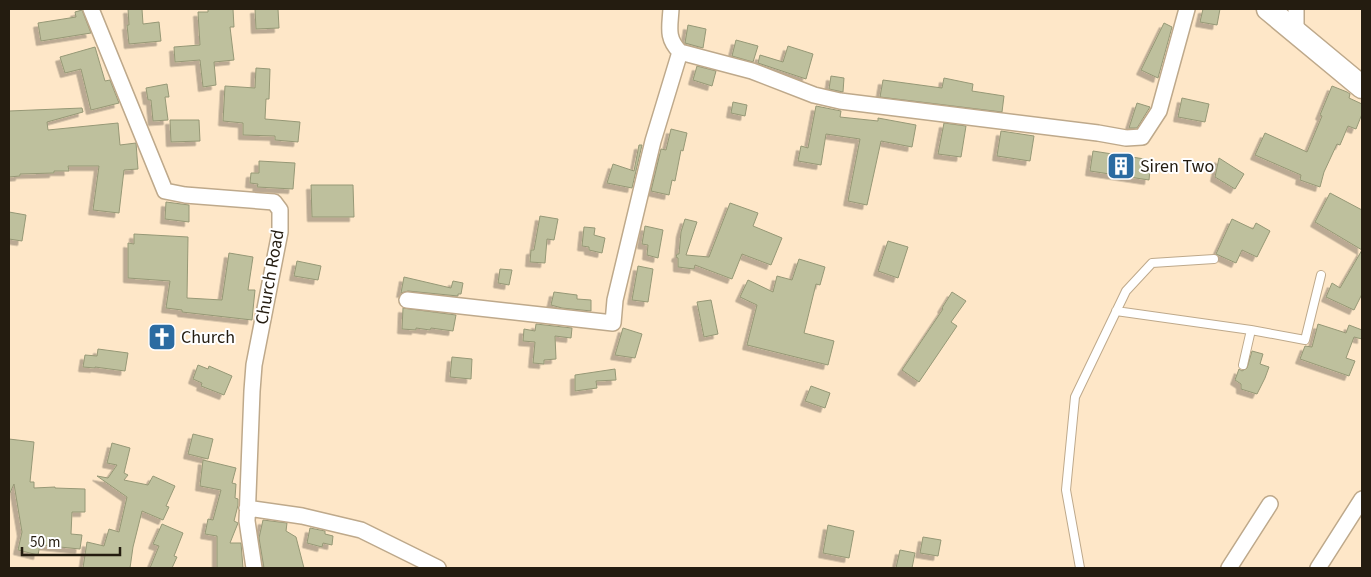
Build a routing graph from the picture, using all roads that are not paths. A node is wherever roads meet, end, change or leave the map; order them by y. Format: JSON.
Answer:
{"nodes":[{"id":1,"x":91,"y":9,"type":"edge"},
{"id":2,"x":671,"y":9,"type":"edge"},
{"id":3,"x":1187,"y":9,"type":"edge"},
{"id":4,"x":1268,"y":9,"type":"edge"},
{"id":5,"x":1296,"y":20,"type":"edge"},
{"id":6,"x":680,"y":52,"type":"junction"},
{"id":7,"x":1362,"y":87,"type":"edge"},
{"id":8,"x":1214,"y":259,"type":"dead end"},
{"id":9,"x":1321,"y":275,"type":"dead end"},
{"id":10,"x":407,"y":300,"type":"dead end"},
{"id":11,"x":1116,"y":311,"type":"junction"},
{"id":12,"x":1251,"y":330,"type":"junction"},
{"id":13,"x":1243,"y":365,"type":"dead end"},
{"id":14,"x":1362,"y":499,"type":"edge"},
{"id":15,"x":1270,"y":504,"type":"dead end"},
{"id":16,"x":248,"y":508,"type":"junction"},
{"id":17,"x":254,"y":568,"type":"edge"},
{"id":18,"x":438,"y":568,"type":"edge"},
{"id":19,"x":1080,"y":568,"type":"edge"},
{"id":20,"x":1228,"y":568,"type":"edge"},
{"id":21,"x":1318,"y":568,"type":"edge"}],
"edges":[{"from":1,"to":16,"type":"street","name":"Church Road"},
{"from":2,"to":6,"type":"street"},
{"from":3,"to":6,"type":"street"},
{"from":4,"to":5,"type":"street"},
{"from":5,"to":7,"type":"street"},
{"from":6,"to":10,"type":"street"},
{"from":8,"to":11,"type":"lane"},
{"from":9,"to":12,"type":"lane"},
{"from":11,"to":12,"type":"lane"},
{"from":11,"to":19,"type":"lane"},
{"from":12,"to":13,"type":"lane"},
{"from":14,"to":21,"type":"street"},
{"from":15,"to":20,"type":"street"},
{"from":16,"to":17,"type":"street","name":"Church Road"},
{"from":16,"to":18,"type":"street"}]}
